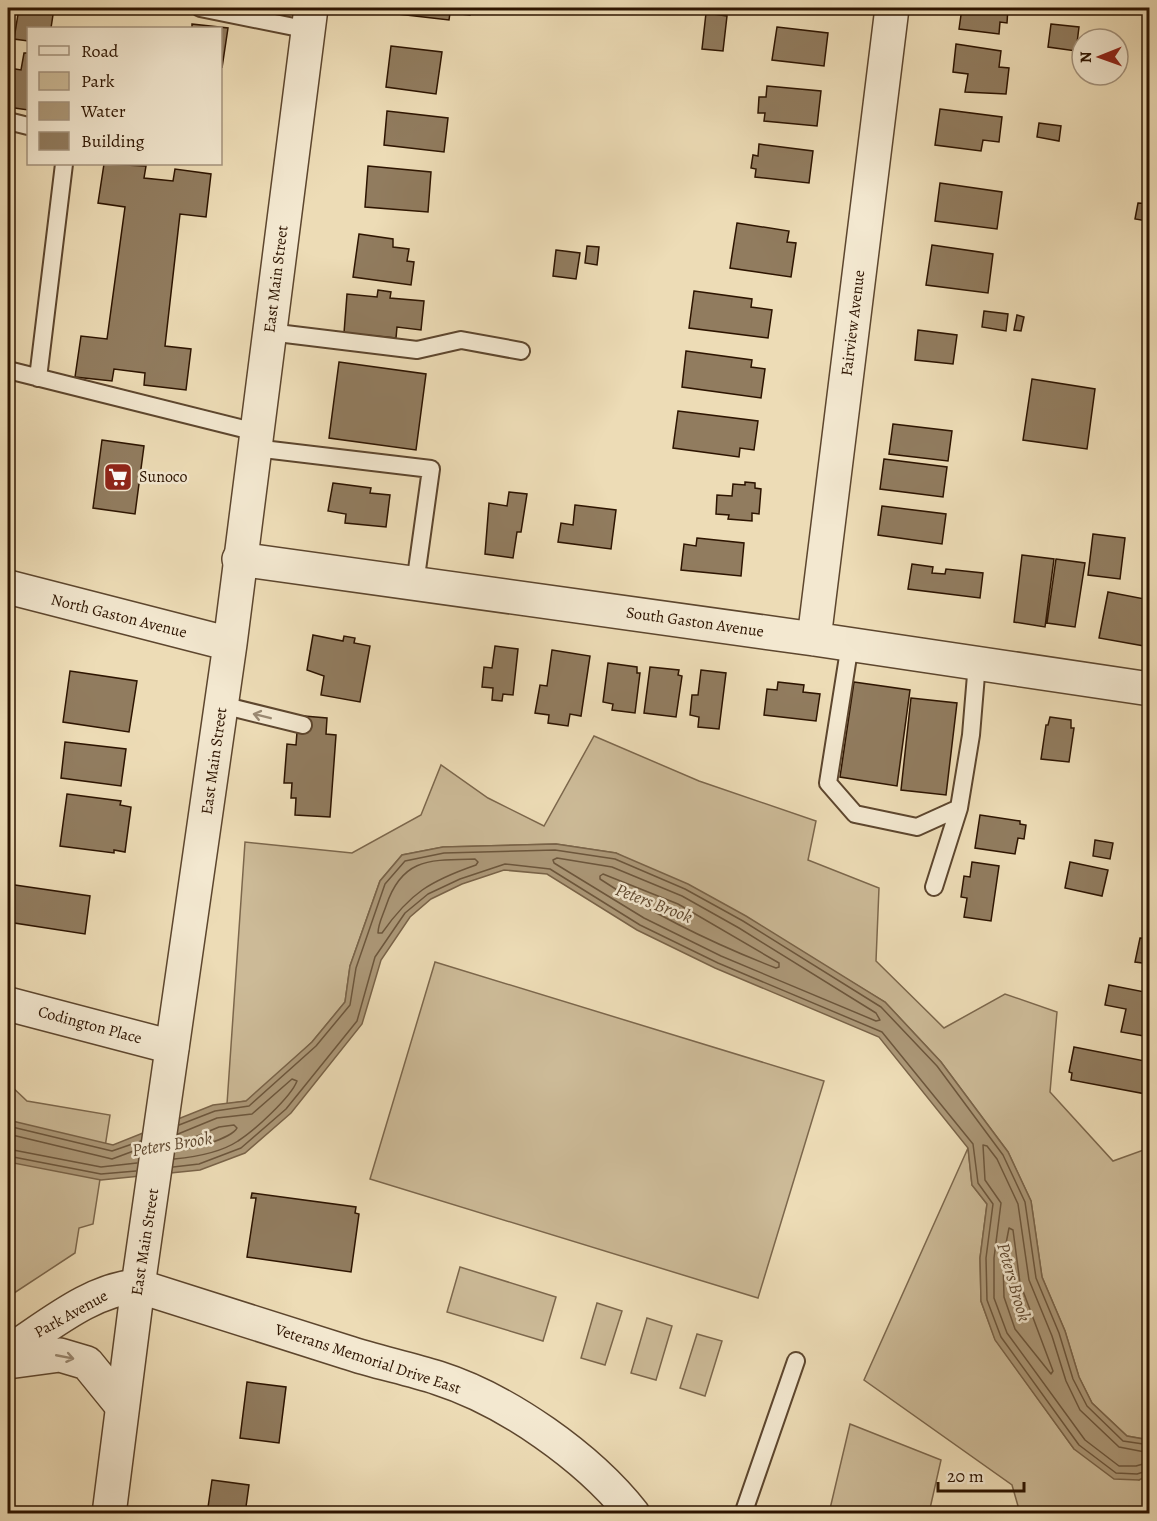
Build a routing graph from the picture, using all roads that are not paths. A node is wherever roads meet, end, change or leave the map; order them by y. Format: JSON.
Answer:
{"nodes":[{"id":1,"x":200,"y":8,"type":"edge"},
{"id":2,"x":892,"y":8,"type":"edge"},
{"id":3,"x":310,"y":19,"type":"edge"},
{"id":4,"x":8,"y":121,"type":"edge"},
{"id":5,"x":27,"y":126,"type":"edge"},
{"id":6,"x":64,"y":165,"type":"edge"},
{"id":7,"x":269,"y":332,"type":"junction"},
{"id":8,"x":521,"y":351,"type":"dead end"},
{"id":9,"x":8,"y":370,"type":"edge"},
{"id":10,"x":38,"y":378,"type":"junction"},
{"id":11,"x":255,"y":440,"type":"junction"},
{"id":12,"x":239,"y":559,"type":"junction"},
{"id":13,"x":416,"y":584,"type":"junction"},
{"id":14,"x":8,"y":587,"type":"edge"},
{"id":15,"x":814,"y":639,"type":"junction"},
{"id":16,"x":231,"y":644,"type":"junction"},
{"id":17,"x":850,"y":644,"type":"junction"},
{"id":18,"x":977,"y":663,"type":"junction"},
{"id":19,"x":1149,"y":689,"type":"edge"},
{"id":20,"x":222,"y":705,"type":"junction"},
{"id":21,"x":303,"y":725,"type":"dead end"},
{"id":22,"x":959,"y":808,"type":"junction"},
{"id":23,"x":934,"y":887,"type":"dead end"},
{"id":24,"x":8,"y":1004,"type":"edge"},
{"id":25,"x":172,"y":1047,"type":"junction"},
{"id":26,"x":138,"y":1286,"type":"junction"},
{"id":27,"x":8,"y":1352,"type":"edge"},
{"id":28,"x":796,"y":1361,"type":"dead end"},
{"id":29,"x":8,"y":1362,"type":"edge"},
{"id":30,"x":122,"y":1406,"type":"junction"},
{"id":31,"x":109,"y":1514,"type":"edge"},
{"id":32,"x":633,"y":1514,"type":"edge"},
{"id":33,"x":742,"y":1514,"type":"edge"}],
"edges":[{"from":1,"to":3,"type":"lane"},
{"from":2,"to":15,"type":"street","name":"Fairview Avenue"},
{"from":3,"to":7,"type":"street","name":"East Main Street"},
{"from":4,"to":5,"type":"lane"},
{"from":6,"to":10,"type":"lane"},
{"from":7,"to":8,"type":"lane"},
{"from":7,"to":11,"type":"street","name":"East Main Street"},
{"from":9,"to":10,"type":"lane"},
{"from":10,"to":11,"type":"lane"},
{"from":11,"to":12,"type":"street","name":"East Main Street"},
{"from":11,"to":13,"type":"lane"},
{"from":12,"to":13,"type":"street","name":"South Gaston Avenue"},
{"from":12,"to":16,"type":"street","name":"East Main Street"},
{"from":13,"to":15,"type":"street","name":"South Gaston Avenue"},
{"from":14,"to":16,"type":"street","name":"North Gaston Avenue"},
{"from":15,"to":17,"type":"street","name":"South Gaston Avenue"},
{"from":16,"to":20,"type":"street","name":"East Main Street"},
{"from":17,"to":18,"type":"street","name":"South Gaston Avenue"},
{"from":17,"to":22,"type":"lane"},
{"from":18,"to":19,"type":"street","name":"South Gaston Avenue"},
{"from":18,"to":22,"type":"lane"},
{"from":21,"to":20,"type":"lane","one_way":true},
{"from":20,"to":25,"type":"street","name":"East Main Street"},
{"from":22,"to":23,"type":"lane"},
{"from":24,"to":25,"type":"street","name":"Codington Place"},
{"from":25,"to":26,"type":"street","name":"East Main Street"},
{"from":26,"to":27,"type":"street","name":"Park Avenue"},
{"from":26,"to":30,"type":"street","name":"East Main Street"},
{"from":26,"to":32,"type":"street","name":"Veterans Memorial Drive East"},
{"from":28,"to":33,"type":"lane"},
{"from":29,"to":30,"type":"street","name":"Park Avenue","one_way":true},
{"from":30,"to":31,"type":"street","name":"East Main Street"}]}
